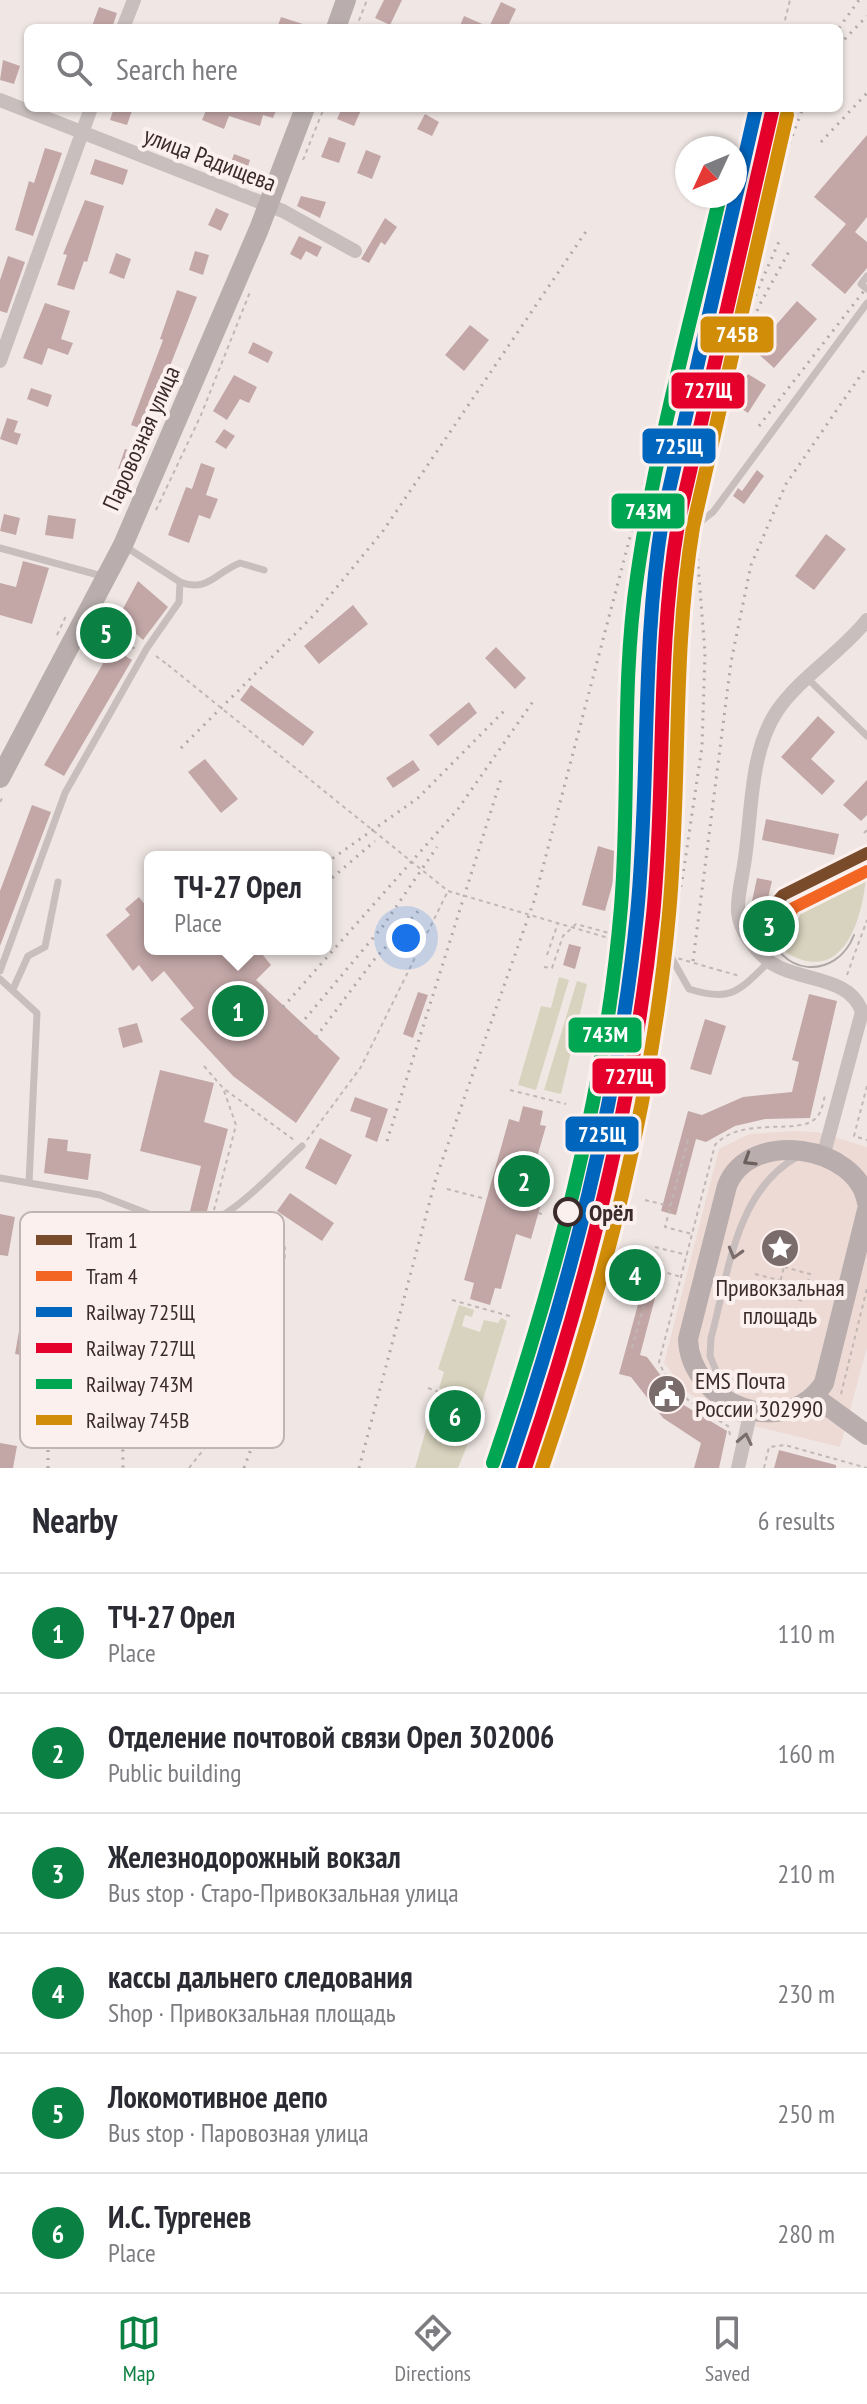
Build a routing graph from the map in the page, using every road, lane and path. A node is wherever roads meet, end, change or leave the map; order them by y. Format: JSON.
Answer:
{"nodes":[{"id":1,"x":134,"y":0,"type":"edge"},
{"id":2,"x":346,"y":0,"type":"edge"},
{"id":3,"x":367,"y":0,"type":"edge"},
{"id":4,"x":790,"y":0,"type":"edge"},
{"id":5,"x":125,"y":24,"type":"edge"},
{"id":6,"x":337,"y":24,"type":"edge"},
{"id":7,"x":358,"y":24,"type":"edge"},
{"id":8,"x":784,"y":24,"type":"edge"},
{"id":9,"x":0,"y":100,"type":"edge"},
{"id":10,"x":24,"y":110,"type":"edge"},
{"id":11,"x":29,"y":112,"type":"edge"},
{"id":12,"x":89,"y":112,"type":"edge"},
{"id":13,"x":304,"y":112,"type":"edge"},
{"id":14,"x":763,"y":112,"type":"edge"},
{"id":15,"x":81,"y":133,"type":"junction"},
{"id":16,"x":269,"y":205,"type":"junction"},
{"id":17,"x":355,"y":251,"type":"dead end"},
{"id":18,"x":867,"y":276,"type":"edge"},
{"id":19,"x":867,"y":289,"type":"edge"},
{"id":20,"x":867,"y":303,"type":"edge"},
{"id":21,"x":0,"y":361,"type":"edge"},
{"id":22,"x":687,"y":532,"type":"junction"},
{"id":23,"x":123,"y":545,"type":"junction"},
{"id":24,"x":0,"y":548,"type":"edge"},
{"id":25,"x":264,"y":570,"type":"dead end"},
{"id":26,"x":107,"y":577,"type":"junction"},
{"id":27,"x":180,"y":582,"type":"junction"},
{"id":28,"x":867,"y":620,"type":"edge"},
{"id":29,"x":89,"y":644,"type":"dead end"},
{"id":30,"x":147,"y":648,"type":"junction"},
{"id":31,"x":808,"y":679,"type":"junction"},
{"id":32,"x":867,"y":736,"type":"edge"},
{"id":33,"x":4,"y":784,"type":"edge"},
{"id":34,"x":0,"y":802,"type":"edge"},
{"id":35,"x":58,"y":882,"type":"dead end"},
{"id":36,"x":448,"y":891,"type":"junction"},
{"id":37,"x":867,"y":920,"type":"edge"},
{"id":38,"x":558,"y":923,"type":"junction"},
{"id":39,"x":666,"y":948,"type":"junction"},
{"id":40,"x":547,"y":955,"type":"dead end"},
{"id":41,"x":770,"y":961,"type":"junction"},
{"id":42,"x":544,"y":967,"type":"dead end"},
{"id":43,"x":0,"y":971,"type":"edge"},
{"id":44,"x":732,"y":973,"type":"dead end"},
{"id":45,"x":0,"y":979,"type":"edge"},
{"id":46,"x":843,"y":987,"type":"junction"},
{"id":47,"x":13,"y":989,"type":"junction"},
{"id":48,"x":864,"y":1011,"type":"edge"},
{"id":49,"x":585,"y":1019,"type":"dead end"},
{"id":50,"x":616,"y":1026,"type":"dead end"},
{"id":51,"x":204,"y":1066,"type":"dead end"},
{"id":52,"x":867,"y":1086,"type":"edge"},
{"id":53,"x":828,"y":1087,"type":"dead end"},
{"id":54,"x":223,"y":1088,"type":"junction"},
{"id":55,"x":510,"y":1090,"type":"dead end"},
{"id":56,"x":566,"y":1104,"type":"dead end"},
{"id":57,"x":688,"y":1140,"type":"dead end"},
{"id":58,"x":867,"y":1140,"type":"edge"},
{"id":59,"x":302,"y":1146,"type":"junction"},
{"id":60,"x":817,"y":1156,"type":"junction"},
{"id":61,"x":0,"y":1178,"type":"edge"},
{"id":62,"x":583,"y":1182,"type":"dead end"},
{"id":63,"x":29,"y":1183,"type":"junction"},
{"id":64,"x":447,"y":1189,"type":"dead end"},
{"id":65,"x":623,"y":1194,"type":"dead end"},
{"id":66,"x":486,"y":1199,"type":"dead end"},
{"id":67,"x":573,"y":1200,"type":"dead end"},
{"id":68,"x":645,"y":1200,"type":"dead end"},
{"id":69,"x":867,"y":1203,"type":"edge"},
{"id":70,"x":671,"y":1206,"type":"junction"},
{"id":71,"x":867,"y":1210,"type":"edge"},
{"id":72,"x":144,"y":1212,"type":"edge"},
{"id":73,"x":214,"y":1212,"type":"edge"},
{"id":74,"x":225,"y":1212,"type":"edge"},
{"id":75,"x":624,"y":1214,"type":"dead end"},
{"id":76,"x":693,"y":1234,"type":"junction"},
{"id":77,"x":284,"y":1242,"type":"edge"},
{"id":78,"x":561,"y":1245,"type":"dead end"},
{"id":79,"x":655,"y":1247,"type":"dead end"},
{"id":80,"x":612,"y":1259,"type":"dead end"},
{"id":81,"x":284,"y":1263,"type":"edge"},
{"id":82,"x":562,"y":1264,"type":"dead end"},
{"id":83,"x":755,"y":1274,"type":"dead end"},
{"id":84,"x":602,"y":1275,"type":"dead end"},
{"id":85,"x":682,"y":1277,"type":"dead end"},
{"id":86,"x":624,"y":1280,"type":"dead end"},
{"id":87,"x":780,"y":1280,"type":"junction"},
{"id":88,"x":649,"y":1287,"type":"junction"},
{"id":89,"x":806,"y":1287,"type":"junction"},
{"id":90,"x":867,"y":1288,"type":"edge"},
{"id":91,"x":831,"y":1294,"type":"dead end"},
{"id":92,"x":452,"y":1300,"type":"dead end"},
{"id":93,"x":865,"y":1303,"type":"edge"},
{"id":94,"x":513,"y":1317,"type":"dead end"},
{"id":95,"x":632,"y":1348,"type":"dead end"},
{"id":96,"x":428,"y":1388,"type":"dead end"},
{"id":97,"x":815,"y":1397,"type":"junction"},
{"id":98,"x":844,"y":1402,"type":"dead end"},
{"id":99,"x":746,"y":1408,"type":"junction"},
{"id":100,"x":487,"y":1410,"type":"dead end"},
{"id":101,"x":867,"y":1435,"type":"edge"},
{"id":102,"x":205,"y":1448,"type":"edge"},
{"id":103,"x":189,"y":1468,"type":"edge"},
{"id":104,"x":738,"y":1468,"type":"edge"},
{"id":105,"x":764,"y":1468,"type":"edge"},
{"id":106,"x":867,"y":1468,"type":"edge"}],
"edges":[{"from":1,"to":5,"type":"street"},
{"from":2,"to":6,"type":"main road"},
{"from":3,"to":7,"type":"path"},
{"from":4,"to":8,"type":"path"},
{"from":9,"to":10,"type":"street","name":"улица Радищева"},
{"from":11,"to":15,"type":"street","name":"улица Радищева"},
{"from":12,"to":15,"type":"street"},
{"from":13,"to":16,"type":"main road","name":"Паровозная улица"},
{"from":14,"to":22,"type":"path"},
{"from":15,"to":16,"type":"street","name":"улица Радищева"},
{"from":15,"to":21,"type":"street"},
{"from":16,"to":17,"type":"street","name":"улица Радищева"},
{"from":16,"to":23,"type":"main road","name":"Паровозная улица"},
{"from":18,"to":19,"type":"lane"},
{"from":20,"to":22,"type":"lane"},
{"from":22,"to":39,"type":"lane"},
{"from":23,"to":26,"type":"main road","name":"Паровозная улица"},
{"from":23,"to":27,"type":"lane"},
{"from":24,"to":26,"type":"lane"},
{"from":25,"to":27,"type":"lane"},
{"from":26,"to":33,"type":"main road","name":"Паровозная улица"},
{"from":27,"to":30,"type":"lane"},
{"from":28,"to":31,"type":"street"},
{"from":29,"to":30,"type":"path"},
{"from":30,"to":36,"type":"path","bridge":true},
{"from":30,"to":43,"type":"lane"},
{"from":31,"to":32,"type":"lane"},
{"from":31,"to":41,"type":"street"},
{"from":33,"to":34,"type":"path"},
{"from":35,"to":47,"type":"lane"},
{"from":36,"to":38,"type":"path","bridge":true},
{"from":36,"to":59,"type":"path"},
{"from":37,"to":46,"type":"path"},
{"from":38,"to":40,"type":"path"},
{"from":38,"to":44,"type":"path","bridge":true},
{"from":39,"to":41,"type":"lane"},
{"from":39,"to":42,"type":"path"},
{"from":41,"to":46,"type":"street"},
{"from":45,"to":47,"type":"lane"},
{"from":46,"to":48,"type":"street"},
{"from":47,"to":63,"type":"lane"},
{"from":48,"to":60,"type":"street"},
{"from":49,"to":50,"type":"path"},
{"from":51,"to":54,"type":"path"},
{"from":52,"to":58,"type":"path"},
{"from":53,"to":76,"type":"path"},
{"from":54,"to":59,"type":"path"},
{"from":54,"to":73,"type":"path"},
{"from":55,"to":56,"type":"path"},
{"from":57,"to":70,"type":"path"},
{"from":59,"to":74,"type":"lane"},
{"from":60,"to":69,"type":"main road"},
{"from":60,"to":99,"type":"lane","one_way":true},
{"from":60,"to":99,"type":"main road","one_way":true},
{"from":61,"to":63,"type":"lane"},
{"from":62,"to":67,"type":"path"},
{"from":63,"to":72,"type":"lane"},
{"from":64,"to":66,"type":"path"},
{"from":65,"to":75,"type":"path"},
{"from":68,"to":70,"type":"path"},
{"from":70,"to":76,"type":"path"},
{"from":71,"to":97,"type":"main road"},
{"from":76,"to":79,"type":"path"},
{"from":77,"to":81,"type":"path"},
{"from":78,"to":82,"type":"path"},
{"from":80,"to":84,"type":"path"},
{"from":83,"to":87,"type":"path"},
{"from":85,"to":88,"type":"path"},
{"from":86,"to":88,"type":"path"},
{"from":87,"to":89,"type":"path"},
{"from":87,"to":89,"type":"path"},
{"from":88,"to":95,"type":"path"},
{"from":89,"to":91,"type":"path"},
{"from":90,"to":93,"type":"path"},
{"from":92,"to":94,"type":"path"},
{"from":93,"to":98,"type":"path"},
{"from":96,"to":100,"type":"path"},
{"from":97,"to":99,"type":"main road"},
{"from":97,"to":101,"type":"main road"},
{"from":104,"to":99,"type":"street","one_way":true},
{"from":102,"to":103,"type":"path"},
{"from":105,"to":106,"type":"path"}]}
